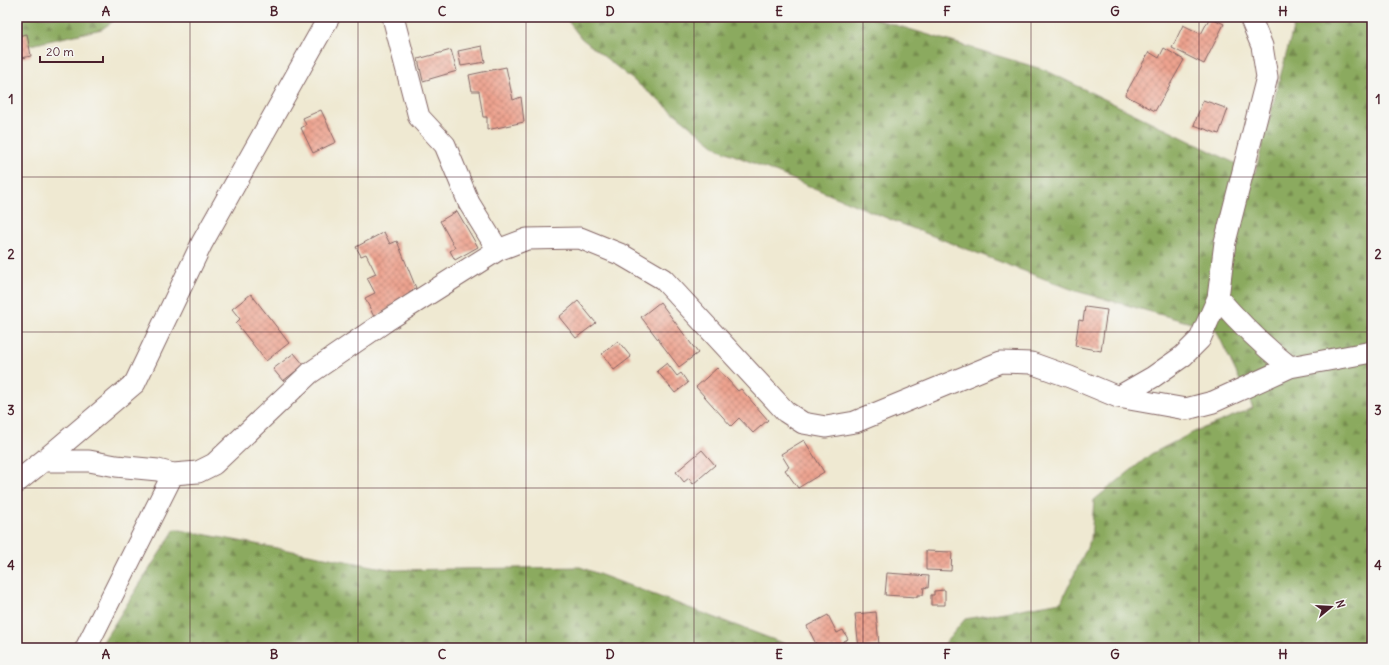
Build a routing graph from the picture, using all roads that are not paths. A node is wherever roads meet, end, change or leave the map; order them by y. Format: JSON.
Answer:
{"nodes":[{"id":1,"x":329,"y":17,"type":"edge"},
{"id":2,"x":392,"y":17,"type":"edge"},
{"id":3,"x":1250,"y":17,"type":"edge"},
{"id":4,"x":498,"y":250,"type":"junction"},
{"id":5,"x":1218,"y":298,"type":"junction"},
{"id":6,"x":1372,"y":352,"type":"edge"},
{"id":7,"x":1290,"y":367,"type":"junction"},
{"id":8,"x":1118,"y":398,"type":"junction"},
{"id":9,"x":43,"y":461,"type":"junction"},
{"id":10,"x":173,"y":474,"type":"junction"},
{"id":11,"x":17,"y":482,"type":"edge"},
{"id":12,"x":86,"y":648,"type":"edge"}],
"edges":[{"from":1,"to":9,"type":"street"},
{"from":2,"to":4,"type":"street"},
{"from":3,"to":5,"type":"street"},
{"from":4,"to":8,"type":"street"},
{"from":4,"to":10,"type":"street"},
{"from":5,"to":7,"type":"street"},
{"from":5,"to":8,"type":"street"},
{"from":6,"to":7,"type":"street"},
{"from":7,"to":8,"type":"street"},
{"from":9,"to":10,"type":"street"},
{"from":9,"to":11,"type":"street"},
{"from":10,"to":12,"type":"street"}]}
